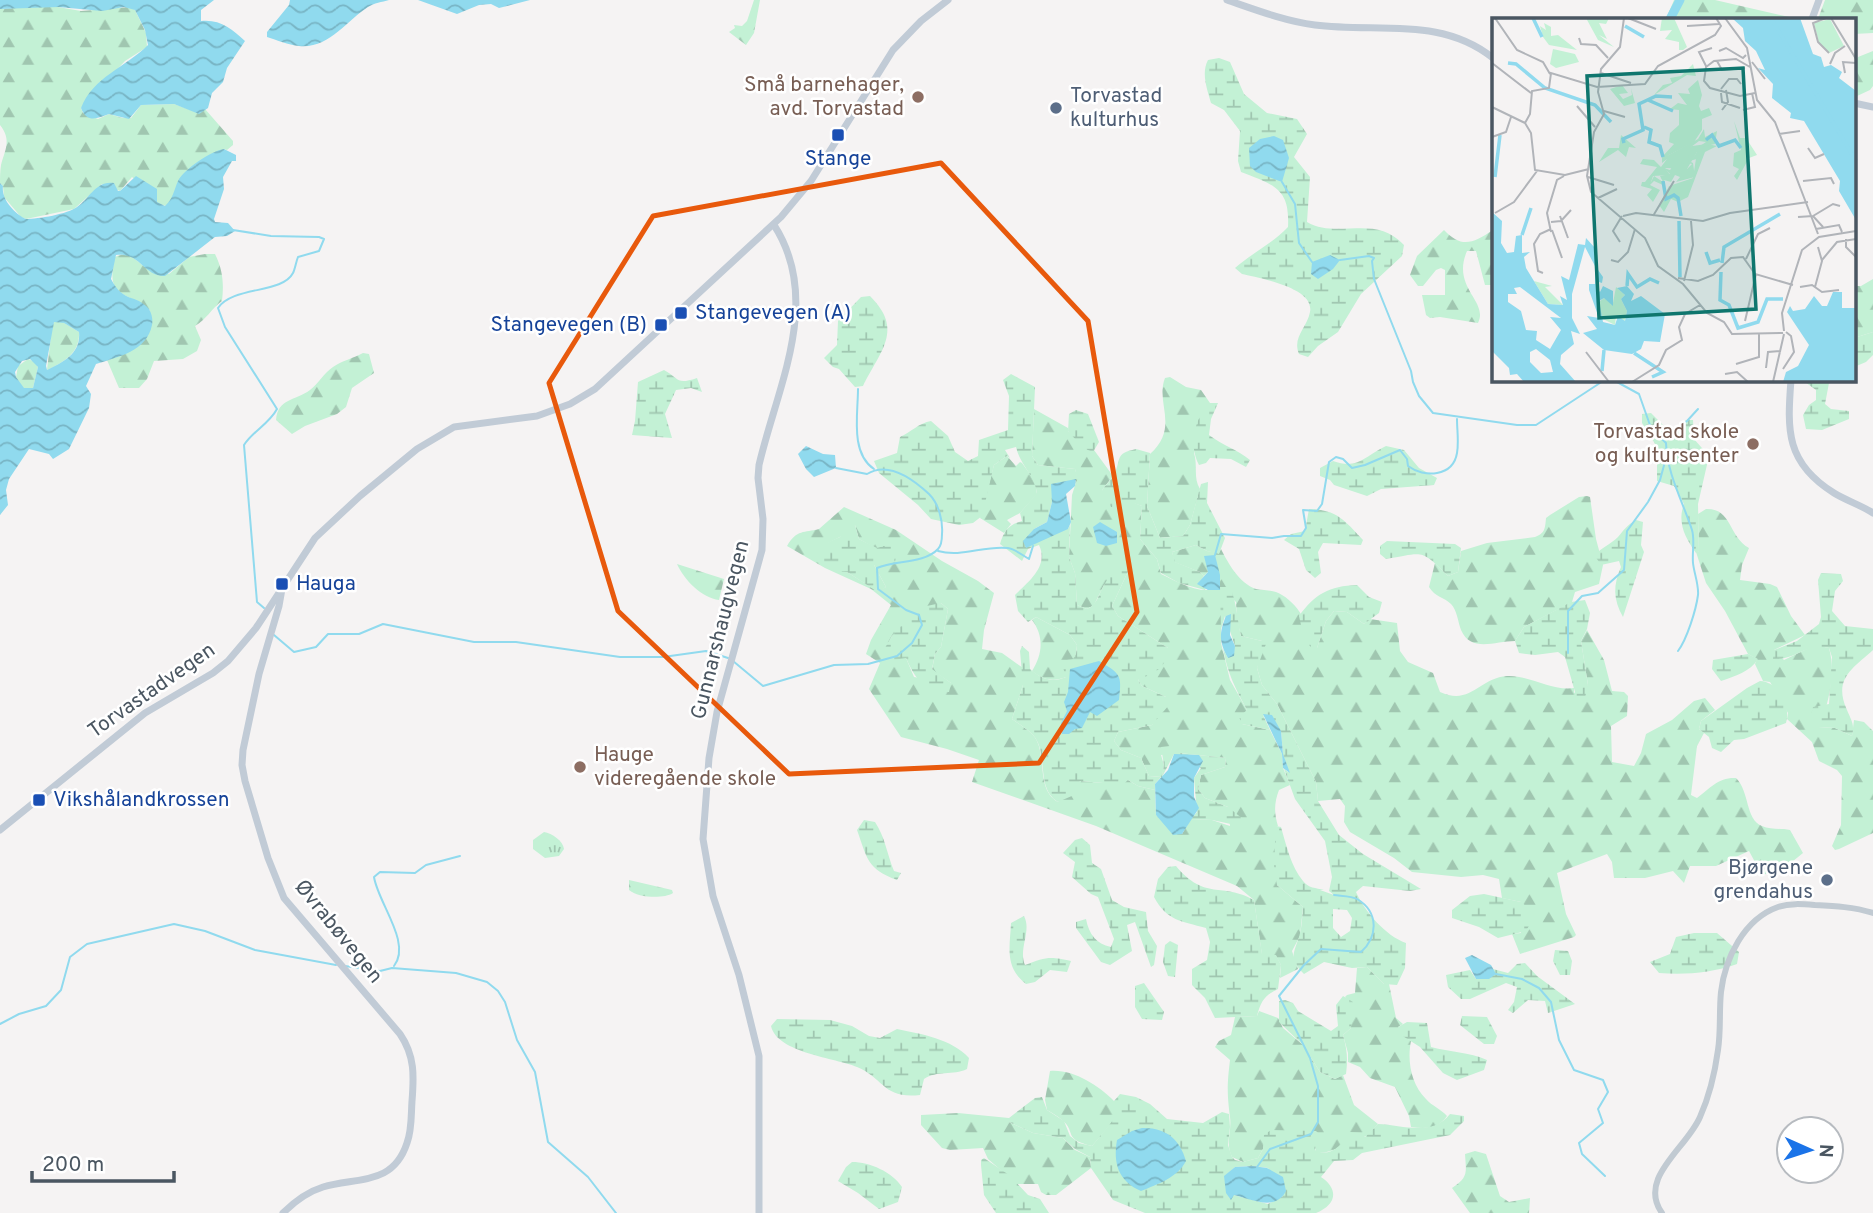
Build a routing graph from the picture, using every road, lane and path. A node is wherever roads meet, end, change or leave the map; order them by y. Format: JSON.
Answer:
{"nodes":[{"id":1,"x":948,"y":0,"type":"edge"},
{"id":2,"x":1227,"y":0,"type":"edge"},
{"id":3,"x":1819,"y":0,"type":"edge"},
{"id":4,"x":1812,"y":18,"type":"edge"},
{"id":5,"x":1492,"y":57,"type":"edge"},
{"id":6,"x":774,"y":225,"type":"junction"},
{"id":7,"x":1791,"y":382,"type":"edge"},
{"id":8,"x":1873,"y":513,"type":"edge"},
{"id":9,"x":282,"y":588,"type":"junction"},
{"id":10,"x":0,"y":830,"type":"edge"},
{"id":11,"x":1873,"y":913,"type":"edge"},
{"id":12,"x":283,"y":1213,"type":"edge"},
{"id":13,"x":759,"y":1213,"type":"edge"},
{"id":14,"x":1662,"y":1213,"type":"edge"}],
"edges":[{"from":1,"to":6,"type":"main road","name":"Torvastadvegen"},
{"from":2,"to":5,"type":"main road"},
{"from":3,"to":4,"type":"main road"},
{"from":6,"to":9,"type":"main road","name":"Torvastadvegen"},
{"from":6,"to":13,"type":"main road","name":"Gunnarshaugvegen"},
{"from":7,"to":8,"type":"main road"},
{"from":9,"to":10,"type":"main road","name":"Torvastadvegen"},
{"from":9,"to":12,"type":"main road","name":"Øvrabøvegen"},
{"from":11,"to":14,"type":"street"}]}
